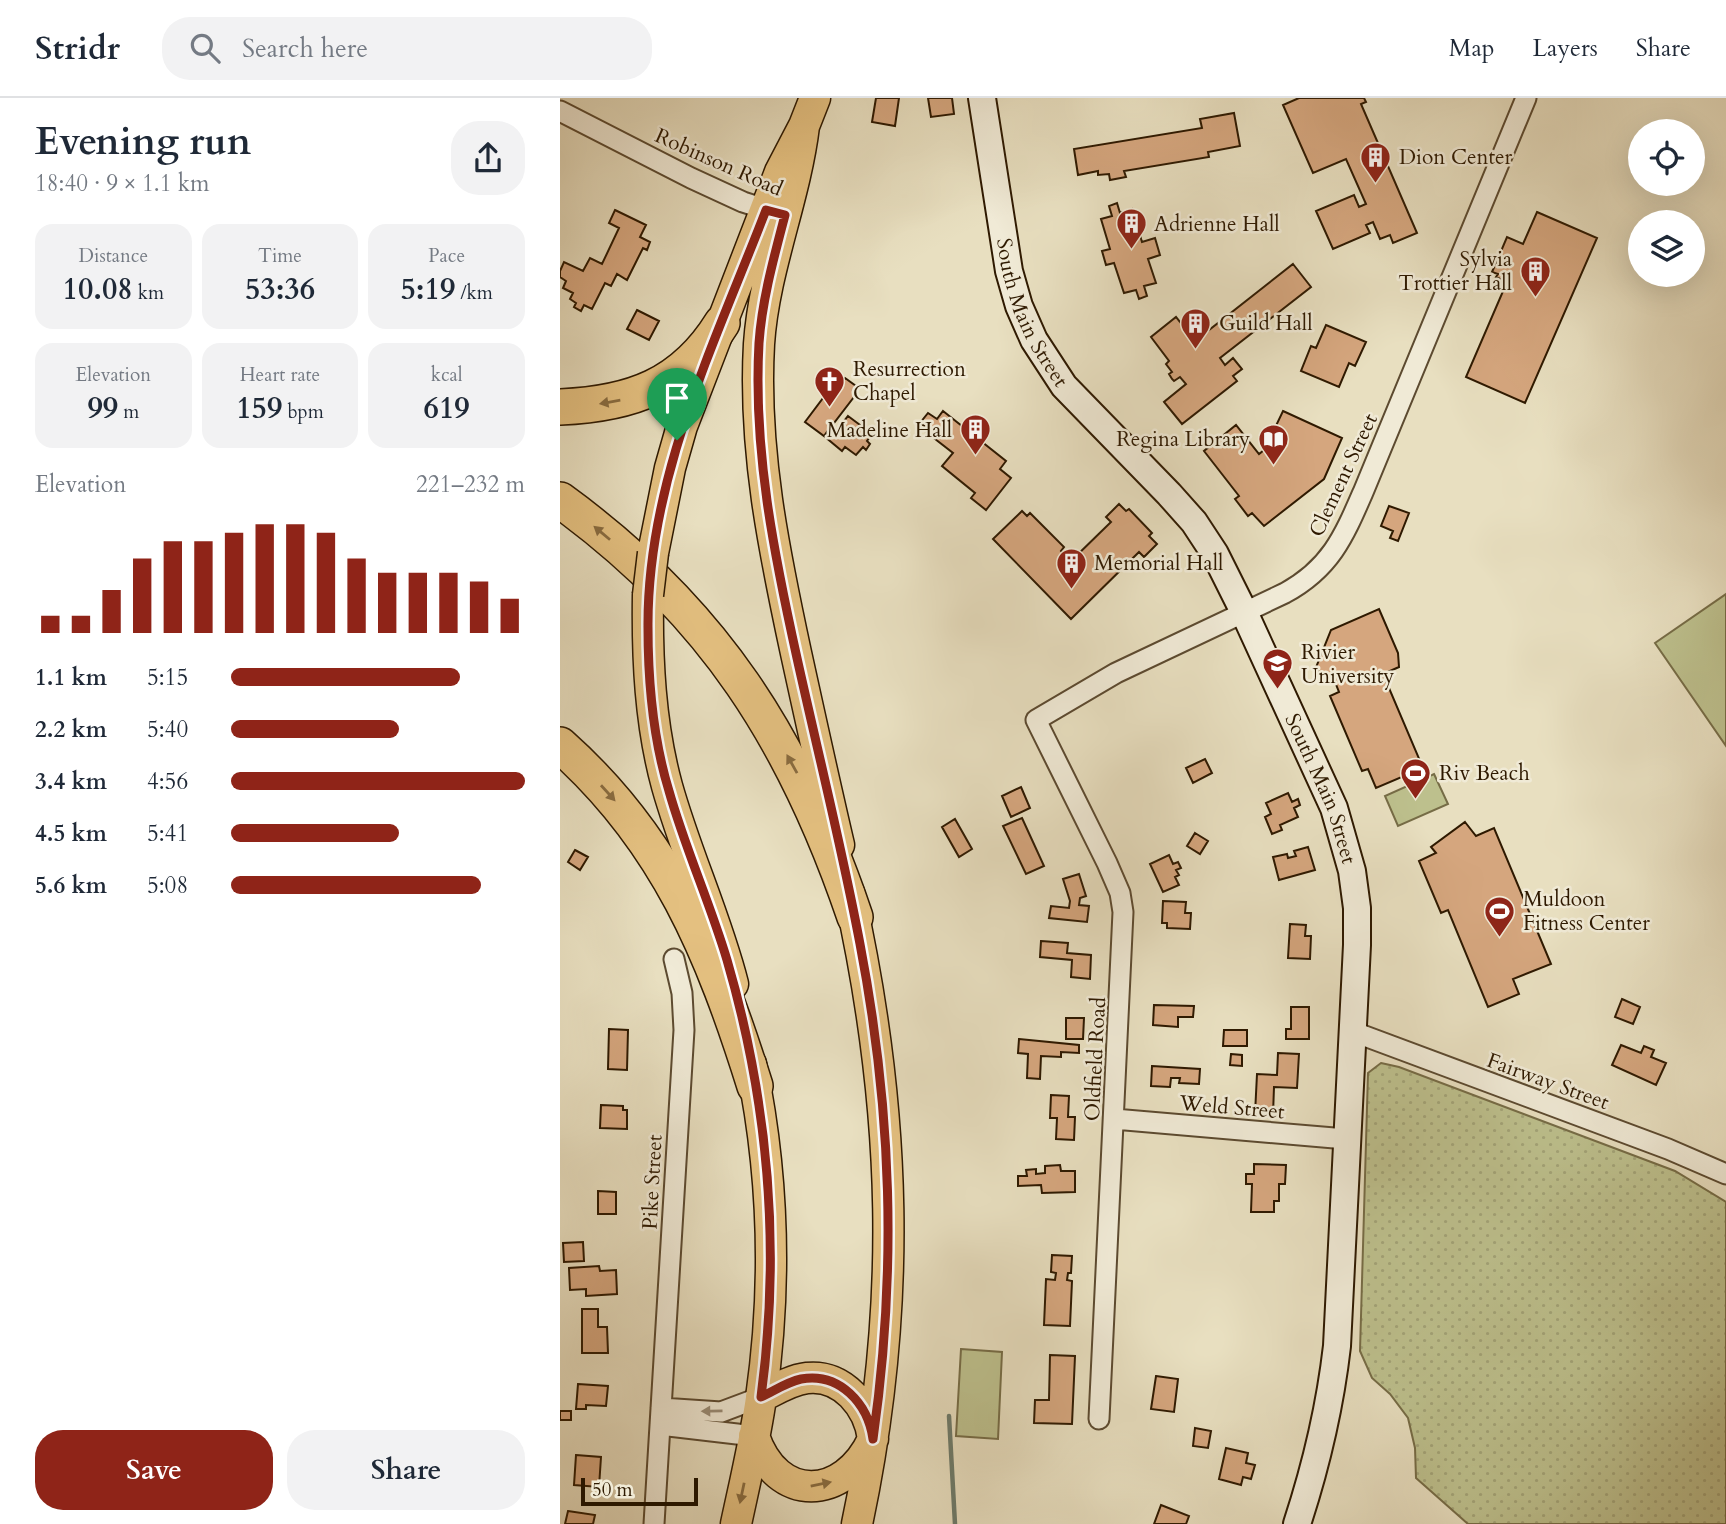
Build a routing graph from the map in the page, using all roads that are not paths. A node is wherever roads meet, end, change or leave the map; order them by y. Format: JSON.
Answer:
{"nodes":[{"id":1,"x":815,"y":98,"type":"edge"},
{"id":2,"x":982,"y":98,"type":"edge"},
{"id":3,"x":1526,"y":98,"type":"edge"},
{"id":4,"x":560,"y":111,"type":"edge"},
{"id":5,"x":775,"y":213,"type":"junction"},
{"id":6,"x":722,"y":323,"type":"junction"},
{"id":7,"x":560,"y":407,"type":"edge"},
{"id":8,"x":560,"y":500,"type":"edge"},
{"id":9,"x":1244,"y":611,"type":"junction"},
{"id":10,"x":1036,"y":720,"type":"joint"},
{"id":11,"x":560,"y":745,"type":"edge"},
{"id":12,"x":855,"y":917,"type":"junction"},
{"id":13,"x":674,"y":959,"type":"dead end"},
{"id":14,"x":1354,"y":1032,"type":"junction"},
{"id":15,"x":755,"y":1086,"type":"junction"},
{"id":16,"x":1114,"y":1119,"type":"junction"},
{"id":17,"x":1346,"y":1139,"type":"junction"},
{"id":18,"x":1726,"y":1174,"type":"edge"},
{"id":19,"x":761,"y":1397,"type":"junction"},
{"id":20,"x":661,"y":1417,"type":"junction"},
{"id":21,"x":1099,"y":1419,"type":"dead end"},
{"id":22,"x":754,"y":1436,"type":"junction"},
{"id":23,"x":873,"y":1439,"type":"junction"},
{"id":24,"x":654,"y":1524,"type":"edge"},
{"id":25,"x":736,"y":1524,"type":"edge"},
{"id":26,"x":857,"y":1524,"type":"edge"},
{"id":27,"x":1297,"y":1524,"type":"edge"}],
"edges":[{"from":1,"to":5,"type":"main road"},
{"from":2,"to":9,"type":"street","name":"South Main Street"},
{"from":3,"to":9,"type":"street","name":"Clement Street"},
{"from":4,"to":5,"type":"street","name":"Robinson Road"},
{"from":5,"to":6,"type":"main road"},
{"from":5,"to":12,"type":"main road"},
{"from":6,"to":7,"type":"highway","one_way":true},
{"from":6,"to":15,"type":"main road","bridge":true},
{"from":12,"to":8,"type":"highway","one_way":true},
{"from":9,"to":10,"type":"street","name":"Clement Street"},
{"from":9,"to":14,"type":"street","name":"South Main Street"},
{"from":10,"to":16,"type":"street","name":"Oldfield Road"},
{"from":11,"to":15,"type":"highway","one_way":true},
{"from":12,"to":23,"type":"main road"},
{"from":13,"to":20,"type":"street","name":"Pike Street"},
{"from":14,"to":17,"type":"street","name":"South Main Street"},
{"from":14,"to":18,"type":"street","name":"Fairway Street"},
{"from":15,"to":19,"type":"main road"},
{"from":16,"to":17,"type":"street","name":"Weld Street"},
{"from":16,"to":21,"type":"street","name":"Oldfield Road"},
{"from":17,"to":27,"type":"street","name":"South Main Street"},
{"from":19,"to":20,"type":"street","one_way":true},
{"from":19,"to":22,"type":"main road"},
{"from":19,"to":23,"type":"main road"},
{"from":20,"to":22,"type":"street"},
{"from":20,"to":24,"type":"street","name":"Pike Street"},
{"from":22,"to":23,"type":"main road","one_way":true},
{"from":22,"to":25,"type":"main road","one_way":true},
{"from":23,"to":26,"type":"main road"}]}
